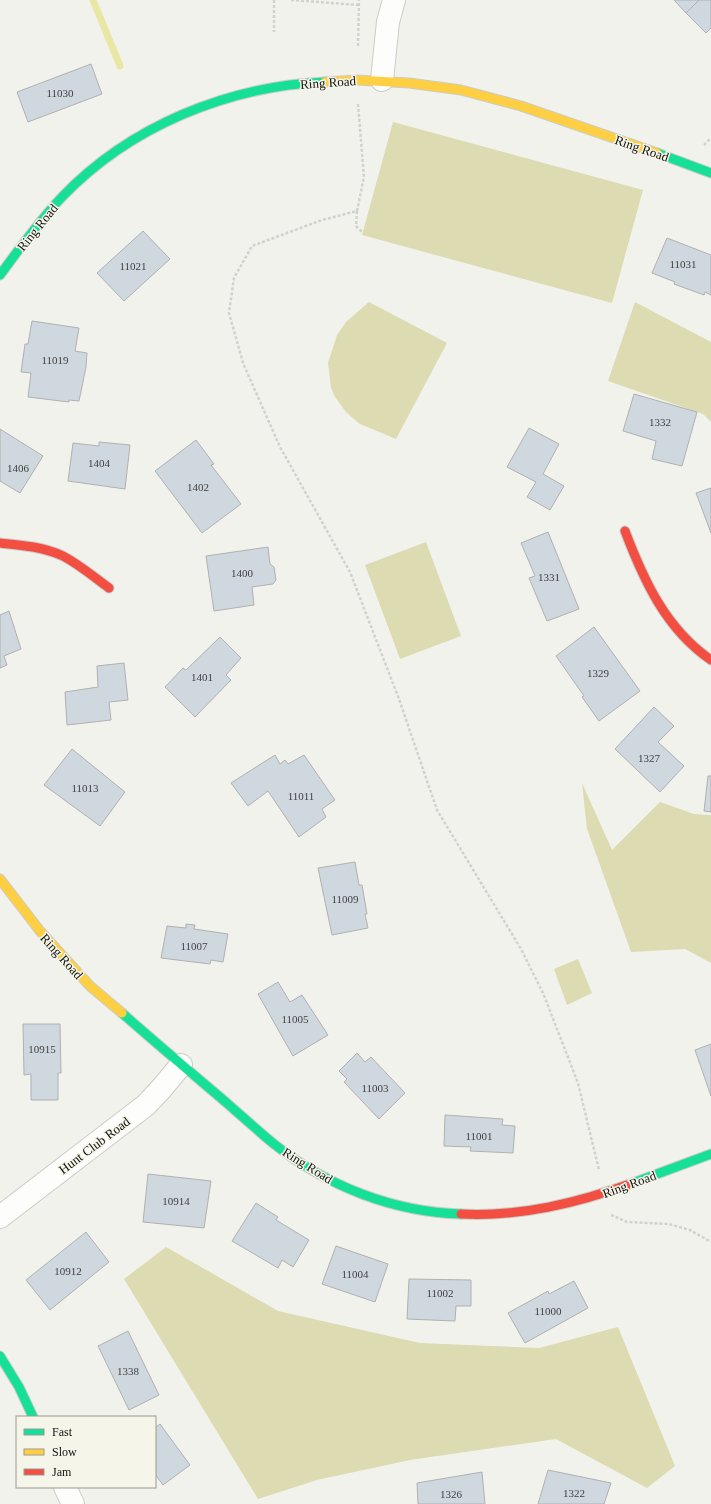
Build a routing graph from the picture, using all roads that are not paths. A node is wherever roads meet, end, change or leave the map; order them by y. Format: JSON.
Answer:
{"nodes":[{"id":1,"x":394,"y":0,"type":"edge"},
{"id":2,"x":382,"y":80,"type":"junction"},
{"id":3,"x":711,"y":173,"type":"edge"},
{"id":4,"x":0,"y":275,"type":"edge"},
{"id":5,"x":625,"y":531,"type":"dead end"},
{"id":6,"x":0,"y":543,"type":"edge"},
{"id":7,"x":109,"y":588,"type":"dead end"},
{"id":8,"x":711,"y":660,"type":"edge"},
{"id":9,"x":0,"y":879,"type":"edge"},
{"id":10,"x":182,"y":1065,"type":"junction"},
{"id":11,"x":711,"y":1154,"type":"edge"},
{"id":12,"x":0,"y":1217,"type":"edge"},
{"id":13,"x":0,"y":1356,"type":"edge"},
{"id":14,"x":33,"y":1416,"type":"edge"},
{"id":15,"x":65,"y":1488,"type":"edge"},
{"id":16,"x":73,"y":1504,"type":"edge"}],
"edges":[{"from":1,"to":2,"type":"street"},
{"from":2,"to":3,"type":"street","name":"Ring Road"},
{"from":2,"to":4,"type":"street","name":"Ring Road"},
{"from":5,"to":8,"type":"street"},
{"from":6,"to":7,"type":"street"},
{"from":9,"to":10,"type":"street","name":"Ring Road"},
{"from":10,"to":11,"type":"street","name":"Ring Road"},
{"from":10,"to":12,"type":"street","name":"Hunt Club Road"},
{"from":13,"to":14,"type":"street"},
{"from":15,"to":16,"type":"street"}]}
